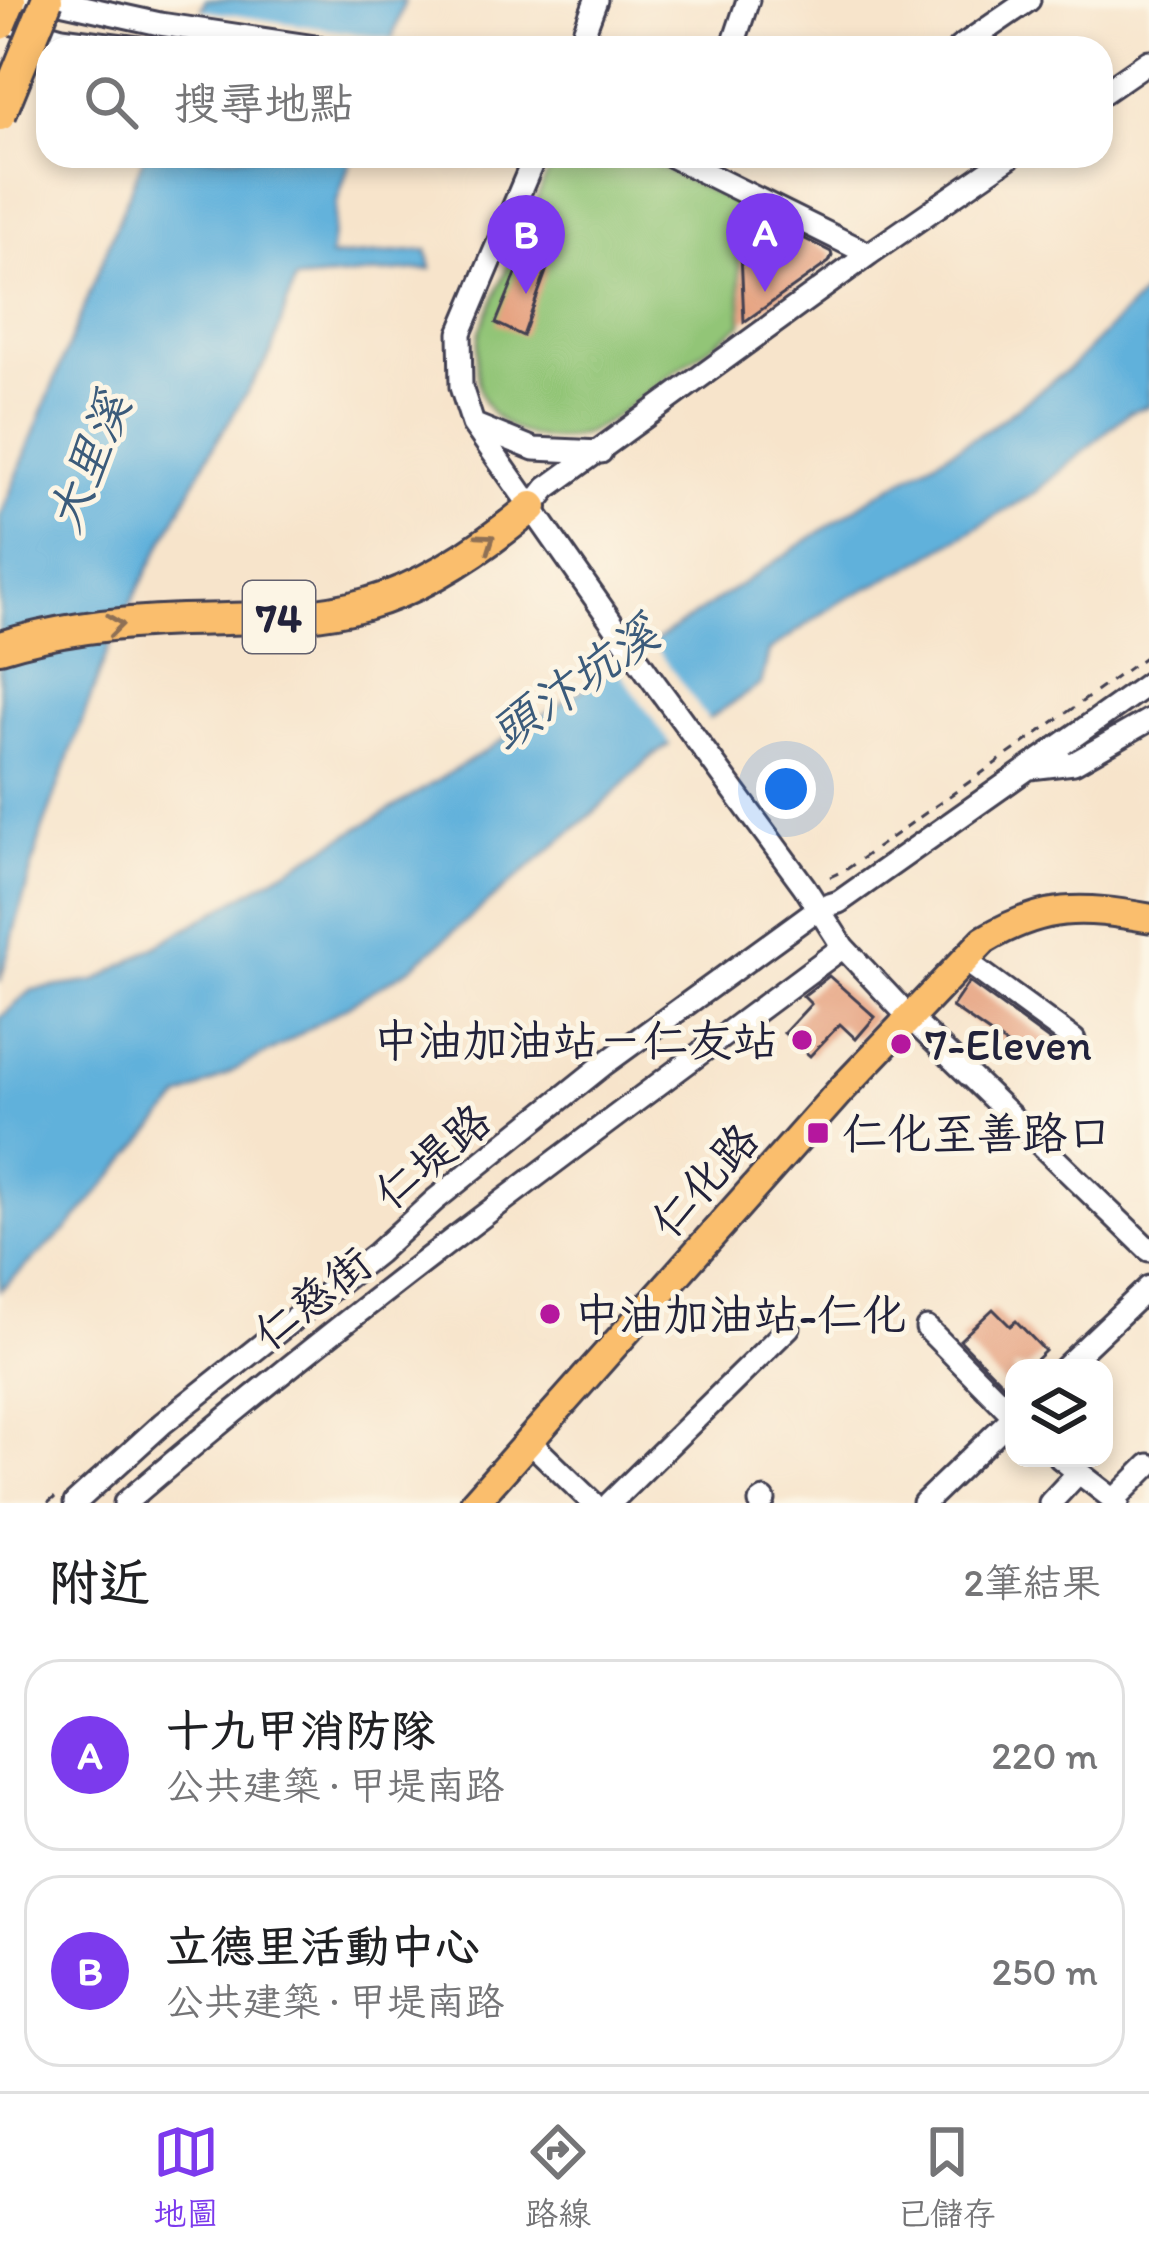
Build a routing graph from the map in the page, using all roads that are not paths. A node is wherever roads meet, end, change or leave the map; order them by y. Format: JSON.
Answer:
{"nodes":[{"id":1,"x":49,"y":0,"type":"edge"},
{"id":2,"x":596,"y":0,"type":"edge"},
{"id":3,"x":748,"y":0,"type":"edge"},
{"id":4,"x":1029,"y":0,"type":"edge"},
{"id":5,"x":7,"y":13,"type":"edge"},
{"id":6,"x":58,"y":36,"type":"edge"},
{"id":7,"x":241,"y":36,"type":"edge"},
{"id":8,"x":582,"y":36,"type":"edge"},
{"id":9,"x":736,"y":36,"type":"edge"},
{"id":10,"x":978,"y":36,"type":"edge"},
{"id":11,"x":0,"y":44,"type":"edge"},
{"id":12,"x":1149,"y":61,"type":"edge"},
{"id":13,"x":1113,"y":86,"type":"edge"},
{"id":14,"x":0,"y":115,"type":"edge"},
{"id":15,"x":530,"y":168,"type":"edge"},
{"id":16,"x":701,"y":168,"type":"edge"},
{"id":17,"x":994,"y":168,"type":"edge"},
{"id":18,"x":869,"y":254,"type":"junction"},
{"id":19,"x":473,"y":424,"type":"junction"},
{"id":20,"x":601,"y":452,"type":"junction"},
{"id":21,"x":532,"y":507,"type":"junction"},
{"id":22,"x":0,"y":647,"type":"edge"},
{"id":23,"x":1149,"y":683,"type":"edge"},
{"id":24,"x":1149,"y":720,"type":"edge"},
{"id":25,"x":1030,"y":768,"type":"junction"},
{"id":26,"x":819,"y":908,"type":"junction"},
{"id":27,"x":1149,"y":919,"type":"edge"},
{"id":28,"x":843,"y":947,"type":"junction"},
{"id":29,"x":963,"y":959,"type":"junction"},
{"id":30,"x":908,"y":1016,"type":"junction"},
{"id":31,"x":1075,"y":1040,"type":"dead end"},
{"id":32,"x":1149,"y":1250,"type":"edge"},
{"id":33,"x":1149,"y":1287,"type":"edge"},
{"id":34,"x":789,"y":1327,"type":"dead end"},
{"id":35,"x":927,"y":1328,"type":"dead end"},
{"id":36,"x":1073,"y":1359,"type":"edge"},
{"id":37,"x":1005,"y":1407,"type":"edge"},
{"id":38,"x":1005,"y":1425,"type":"edge"},
{"id":39,"x":529,"y":1441,"type":"junction"},
{"id":40,"x":1149,"y":1465,"type":"edge"},
{"id":41,"x":1070,"y":1467,"type":"edge"},
{"id":42,"x":1077,"y":1474,"type":"junction"},
{"id":43,"x":1116,"y":1502,"type":"edge"},
{"id":44,"x":75,"y":1503,"type":"edge"},
{"id":45,"x":125,"y":1503,"type":"edge"},
{"id":46,"x":474,"y":1503,"type":"edge"},
{"id":47,"x":592,"y":1503,"type":"edge"},
{"id":48,"x":610,"y":1503,"type":"edge"},
{"id":49,"x":924,"y":1503,"type":"edge"},
{"id":50,"x":1050,"y":1503,"type":"edge"}],
"edges":[{"from":1,"to":7,"type":"street"},
{"from":1,"to":14,"type":"highway","bridge":true},
{"from":2,"to":8,"type":"street"},
{"from":3,"to":9,"type":"street"},
{"from":4,"to":10,"type":"street"},
{"from":5,"to":6,"type":"street"},
{"from":5,"to":11,"type":"street"},
{"from":12,"to":13,"type":"street"},
{"from":15,"to":19,"type":"street"},
{"from":16,"to":18,"type":"street"},
{"from":17,"to":18,"type":"street"},
{"from":18,"to":20,"type":"street"},
{"from":19,"to":20,"type":"street"},
{"from":19,"to":21,"type":"street"},
{"from":20,"to":21,"type":"street"},
{"from":22,"to":21,"type":"highway","number":"74","one_way":true},
{"from":21,"to":26,"type":"street"},
{"from":23,"to":25,"type":"street","name":"仁堤路"},
{"from":24,"to":25,"type":"street"},
{"from":25,"to":26,"type":"street","name":"仁堤路"},
{"from":26,"to":28,"type":"street"},
{"from":26,"to":44,"type":"street","name":"仁堤路"},
{"from":27,"to":29,"type":"main road","name":"仁化路"},
{"from":28,"to":30,"type":"street"},
{"from":28,"to":45,"type":"street","name":"仁慈街"},
{"from":29,"to":30,"type":"main road","name":"仁化路"},
{"from":29,"to":31,"type":"street"},
{"from":30,"to":32,"type":"street"},
{"from":30,"to":39,"type":"main road","name":"仁化路"},
{"from":33,"to":36,"type":"street"},
{"from":34,"to":48,"type":"street"},
{"from":35,"to":37,"type":"street"},
{"from":38,"to":49,"type":"street"},
{"from":39,"to":46,"type":"main road","name":"仁化路"},
{"from":39,"to":47,"type":"street"},
{"from":40,"to":43,"type":"street"},
{"from":41,"to":42,"type":"street"},
{"from":42,"to":43,"type":"street"},
{"from":42,"to":50,"type":"street"}]}
